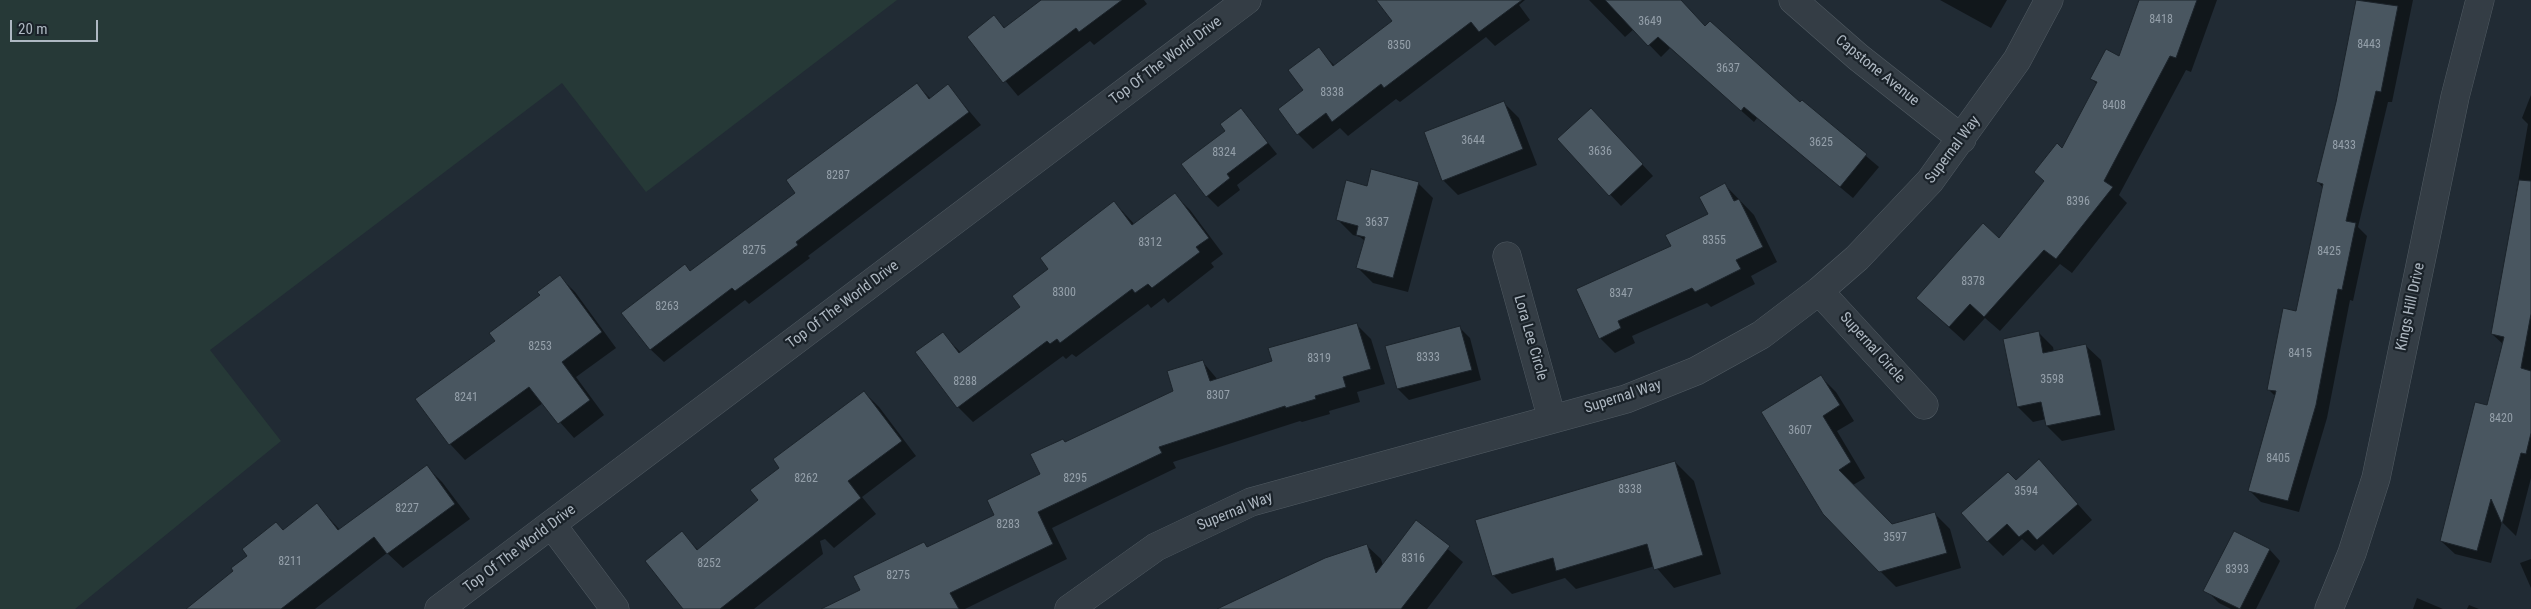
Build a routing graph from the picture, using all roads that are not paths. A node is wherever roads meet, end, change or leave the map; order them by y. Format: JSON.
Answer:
{"nodes":[{"id":1,"x":1793,"y":0,"type":"edge"},
{"id":2,"x":2049,"y":0,"type":"edge"},
{"id":3,"x":2480,"y":0,"type":"edge"},
{"id":4,"x":1234,"y":4,"type":"edge"},
{"id":5,"x":1962,"y":140,"type":"junction"},
{"id":6,"x":1507,"y":256,"type":"dead end"},
{"id":7,"x":1819,"y":291,"type":"junction"},
{"id":8,"x":1924,"y":405,"type":"dead end"},
{"id":9,"x":1552,"y":419,"type":"junction"},
{"id":10,"x":552,"y":525,"type":"junction"},
{"id":11,"x":439,"y":609,"type":"edge"},
{"id":12,"x":615,"y":609,"type":"edge"},
{"id":13,"x":1070,"y":609,"type":"edge"},
{"id":14,"x":2329,"y":609,"type":"edge"}],
"edges":[{"from":1,"to":5,"type":"street","name":"Capstone Avenue"},
{"from":2,"to":5,"type":"street","name":"Supernal Way"},
{"from":3,"to":14,"type":"street","name":"Kings Hill Drive"},
{"from":4,"to":10,"type":"street","name":"Top Of The World Drive"},
{"from":5,"to":7,"type":"street","name":"Supernal Way"},
{"from":6,"to":9,"type":"street","name":"Lora Lee Circle"},
{"from":7,"to":8,"type":"street","name":"Supernal Circle"},
{"from":7,"to":9,"type":"street","name":"Supernal Way"},
{"from":9,"to":13,"type":"street","name":"Supernal Way"},
{"from":10,"to":11,"type":"street","name":"Top Of The World Drive"},
{"from":10,"to":12,"type":"street"}]}
